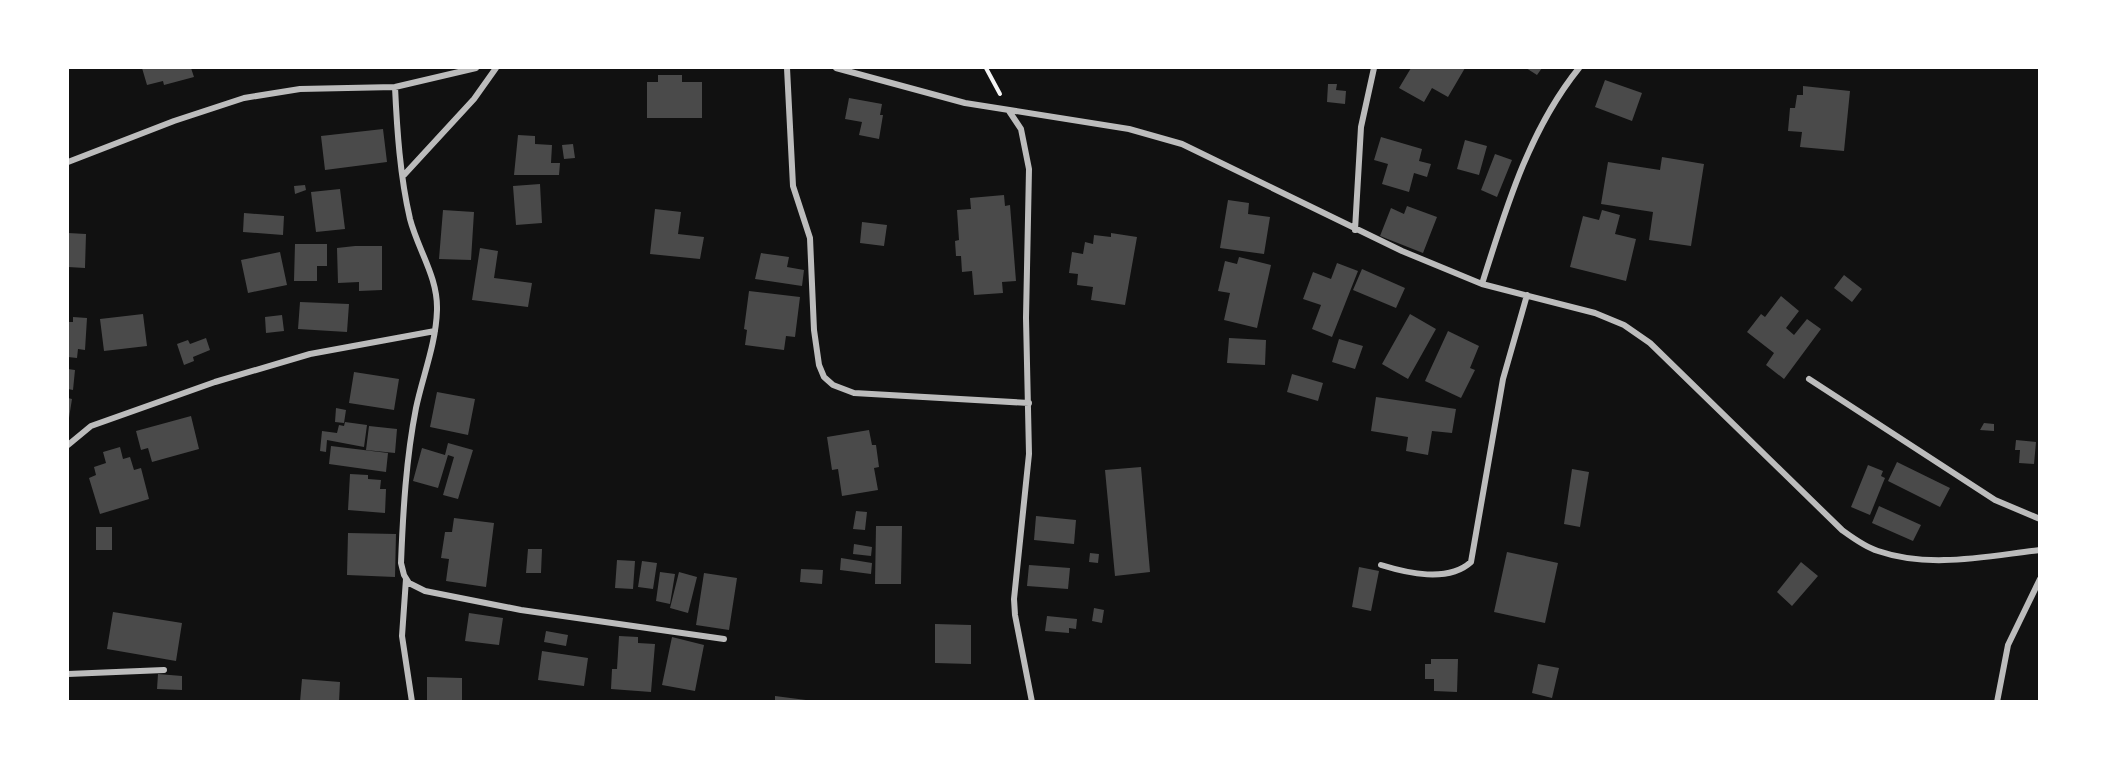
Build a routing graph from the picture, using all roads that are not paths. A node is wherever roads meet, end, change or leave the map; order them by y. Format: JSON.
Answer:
{"nodes":[{"id":1,"x":476,"y":68,"type":"edge"},
{"id":2,"x":496,"y":68,"type":"edge"},
{"id":3,"x":787,"y":68,"type":"edge"},
{"id":4,"x":836,"y":68,"type":"edge"},
{"id":5,"x":1374,"y":68,"type":"edge"},
{"id":6,"x":1579,"y":68,"type":"edge"},
{"id":7,"x":395,"y":87,"type":"junction"},
{"id":8,"x":1009,"y":111,"type":"junction"},
{"id":9,"x":68,"y":162,"type":"edge"},
{"id":10,"x":404,"y":175,"type":"junction"},
{"id":11,"x":1355,"y":230,"type":"junction"},
{"id":12,"x":1482,"y":284,"type":"junction"},
{"id":13,"x":1527,"y":295,"type":"junction"},
{"id":14,"x":435,"y":331,"type":"junction"},
{"id":15,"x":1809,"y":379,"type":"dead end"},
{"id":16,"x":1029,"y":403,"type":"junction"},
{"id":17,"x":68,"y":445,"type":"edge"},
{"id":18,"x":2040,"y":519,"type":"edge"},
{"id":19,"x":2040,"y":550,"type":"edge"},
{"id":20,"x":1381,"y":565,"type":"dead end"},
{"id":21,"x":406,"y":579,"type":"junction"},
{"id":22,"x":2040,"y":579,"type":"edge"},
{"id":23,"x":724,"y":639,"type":"dead end"},
{"id":24,"x":164,"y":670,"type":"dead end"},
{"id":25,"x":68,"y":674,"type":"edge"},
{"id":26,"x":412,"y":702,"type":"edge"},
{"id":27,"x":1032,"y":702,"type":"edge"},
{"id":28,"x":1996,"y":702,"type":"edge"}],
"edges":[{"from":1,"to":7,"type":"street"},
{"from":2,"to":10,"type":"street"},
{"from":3,"to":16,"type":"street"},
{"from":4,"to":8,"type":"street"},
{"from":5,"to":11,"type":"street"},
{"from":6,"to":12,"type":"street"},
{"from":7,"to":9,"type":"street"},
{"from":7,"to":10,"type":"street"},
{"from":8,"to":11,"type":"street"},
{"from":8,"to":16,"type":"street"},
{"from":10,"to":14,"type":"street"},
{"from":11,"to":12,"type":"street"},
{"from":12,"to":13,"type":"street"},
{"from":13,"to":19,"type":"street"},
{"from":13,"to":20,"type":"street"},
{"from":14,"to":17,"type":"street"},
{"from":14,"to":21,"type":"street"},
{"from":15,"to":18,"type":"street"},
{"from":16,"to":27,"type":"street"},
{"from":21,"to":23,"type":"street"},
{"from":21,"to":26,"type":"street"},
{"from":22,"to":28,"type":"street"},
{"from":24,"to":25,"type":"street"}]}
